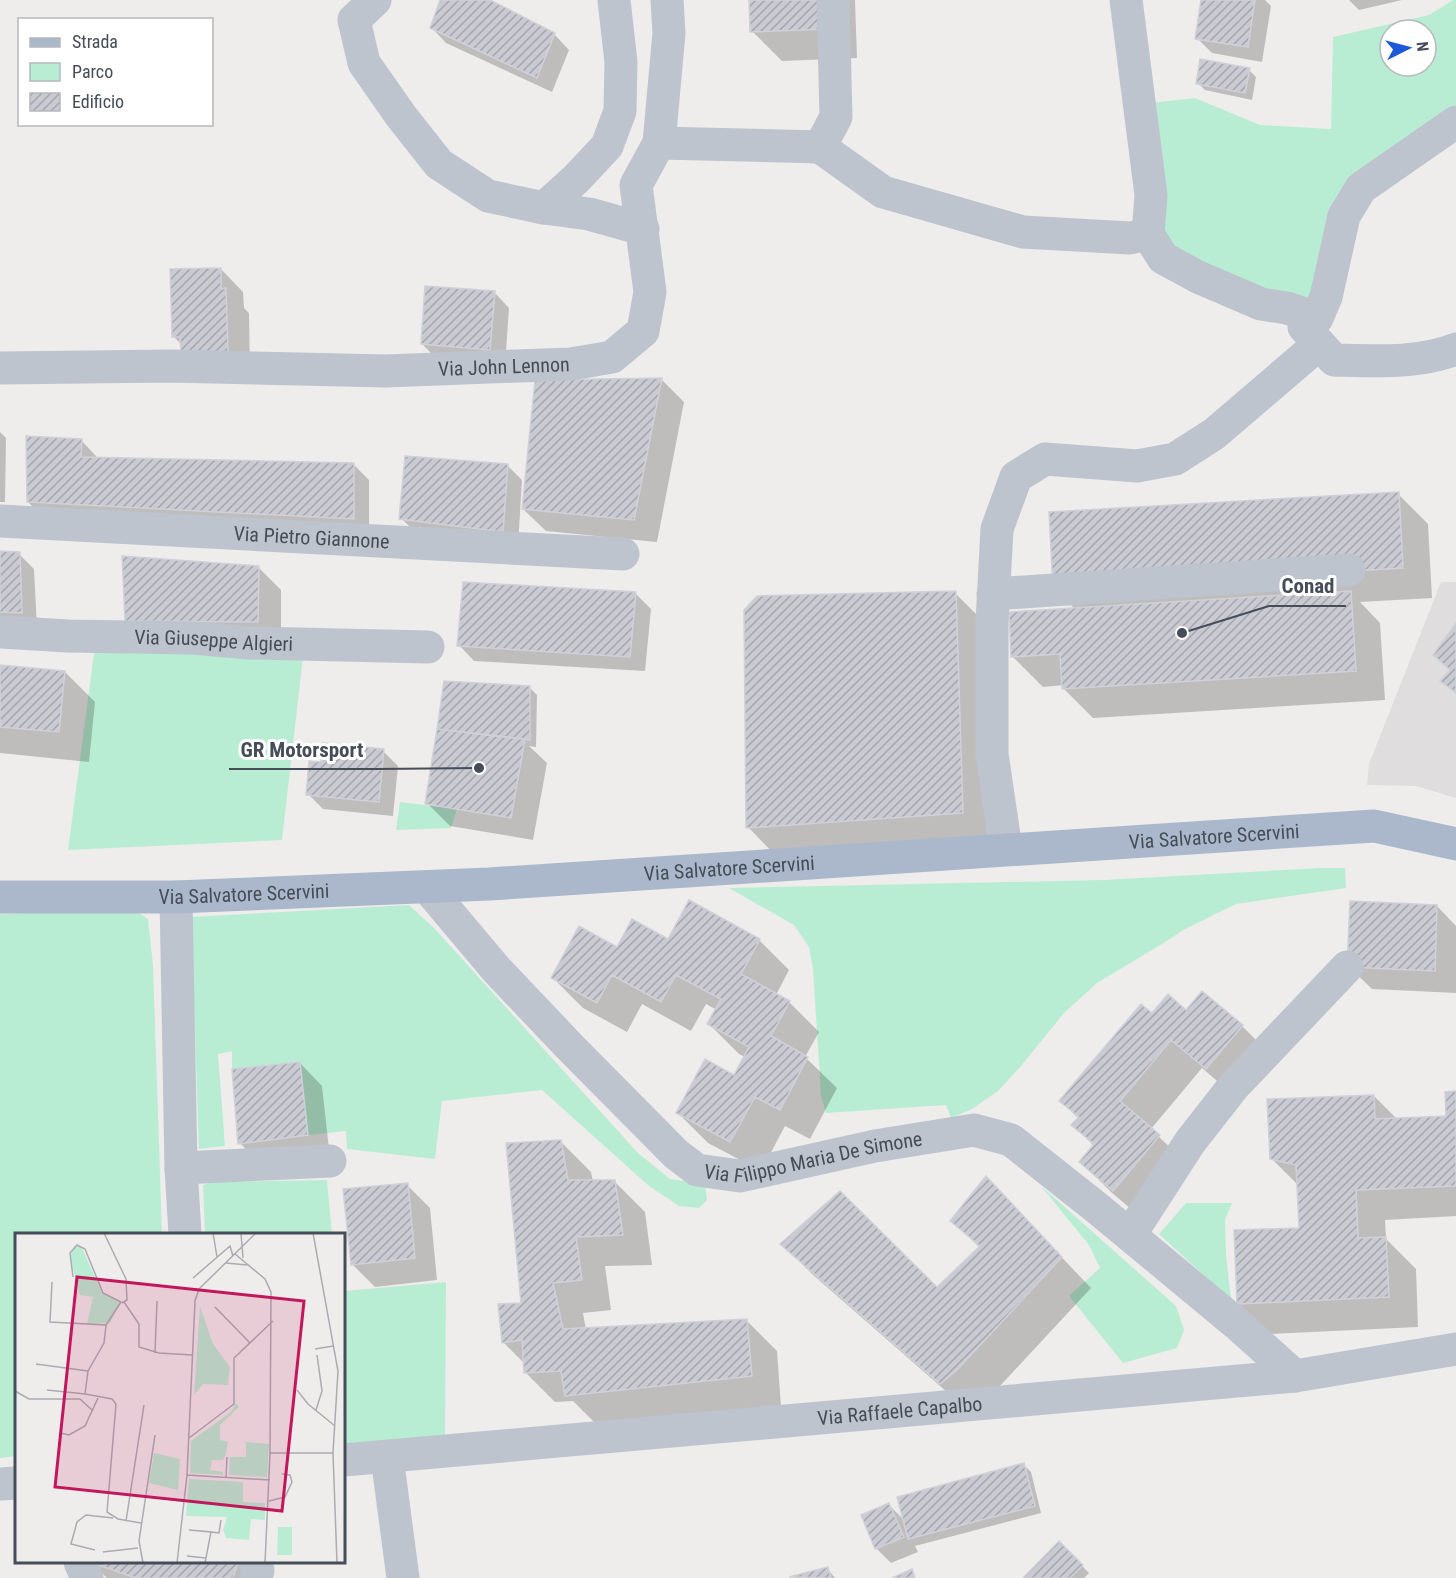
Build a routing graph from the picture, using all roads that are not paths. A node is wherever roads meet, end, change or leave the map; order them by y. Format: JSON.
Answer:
{"nodes":[{"id":1,"x":375,"y":0,"type":"edge"},
{"id":2,"x":614,"y":0,"type":"edge"},
{"id":3,"x":667,"y":0,"type":"edge"},
{"id":4,"x":833,"y":0,"type":"edge"},
{"id":5,"x":1126,"y":0,"type":"edge"},
{"id":6,"x":1456,"y":122,"type":"edge"},
{"id":7,"x":659,"y":143,"type":"junction"},
{"id":8,"x":820,"y":147,"type":"junction"},
{"id":9,"x":544,"y":208,"type":"junction"},
{"id":10,"x":643,"y":229,"type":"junction"},
{"id":11,"x":1148,"y":234,"type":"junction"},
{"id":12,"x":1287,"y":308,"type":"junction"},
{"id":13,"x":1318,"y":345,"type":"junction"},
{"id":14,"x":1456,"y":349,"type":"edge"},
{"id":15,"x":0,"y":369,"type":"edge"},
{"id":16,"x":0,"y":521,"type":"edge"},
{"id":17,"x":623,"y":554,"type":"dead end"},
{"id":18,"x":1349,"y":570,"type":"dead end"},
{"id":19,"x":993,"y":594,"type":"junction"},
{"id":20,"x":0,"y":632,"type":"edge"},
{"id":21,"x":428,"y":647,"type":"dead end"},
{"id":22,"x":1456,"y":844,"type":"edge"},
{"id":23,"x":1006,"y":849,"type":"junction"},
{"id":24,"x":489,"y":884,"type":"junction"},
{"id":25,"x":0,"y":897,"type":"edge"},
{"id":26,"x":176,"y":897,"type":"junction"},
{"id":27,"x":1347,"y":967,"type":"dead end"},
{"id":28,"x":330,"y":1161,"type":"dead end"},
{"id":29,"x":181,"y":1168,"type":"junction"},
{"id":30,"x":185,"y":1233,"type":"edge"},
{"id":31,"x":1130,"y":1235,"type":"junction"},
{"id":32,"x":1456,"y":1349,"type":"edge"},
{"id":33,"x":1295,"y":1376,"type":"junction"},
{"id":34,"x":387,"y":1457,"type":"junction"},
{"id":35,"x":345,"y":1460,"type":"edge"},
{"id":36,"x":15,"y":1483,"type":"edge"},
{"id":37,"x":0,"y":1484,"type":"edge"},
{"id":38,"x":80,"y":1563,"type":"edge"},
{"id":39,"x":255,"y":1563,"type":"edge"},
{"id":40,"x":402,"y":1574,"type":"edge"},
{"id":41,"x":87,"y":1578,"type":"edge"},
{"id":42,"x":256,"y":1578,"type":"edge"}],
"edges":[{"from":1,"to":9,"type":"street"},
{"from":2,"to":9,"type":"street"},
{"from":3,"to":7,"type":"street"},
{"from":4,"to":8,"type":"street"},
{"from":5,"to":11,"type":"street"},
{"from":6,"to":12,"type":"street"},
{"from":7,"to":8,"type":"street"},
{"from":7,"to":10,"type":"street","name":"Via John Lennon"},
{"from":8,"to":11,"type":"street"},
{"from":9,"to":10,"type":"street"},
{"from":10,"to":15,"type":"street","name":"Via John Lennon"},
{"from":11,"to":12,"type":"street"},
{"from":12,"to":13,"type":"street"},
{"from":13,"to":14,"type":"street"},
{"from":13,"to":19,"type":"street"},
{"from":16,"to":17,"type":"street","name":"Via Pietro Giannone"},
{"from":18,"to":19,"type":"street"},
{"from":19,"to":23,"type":"street"},
{"from":20,"to":21,"type":"street","name":"Via Giuseppe Algieri"},
{"from":22,"to":23,"type":"main road","name":"Via Salvatore Scervini"},
{"from":23,"to":24,"type":"main road","name":"Via Salvatore Scervini"},
{"from":24,"to":26,"type":"main road","name":"Via Salvatore Scervini"},
{"from":24,"to":31,"type":"street","name":"Via Filippo Maria De Simone"},
{"from":25,"to":26,"type":"main road","name":"Via Salvatore Scervini"},
{"from":26,"to":29,"type":"street"},
{"from":27,"to":31,"type":"street"},
{"from":28,"to":29,"type":"street"},
{"from":29,"to":30,"type":"street"},
{"from":31,"to":33,"type":"street","name":"Via Filippo Maria De Simone"},
{"from":32,"to":33,"type":"street","name":"Via Raffaele Capalbo"},
{"from":33,"to":34,"type":"street","name":"Via Raffaele Capalbo"},
{"from":34,"to":35,"type":"street","name":"Via Raffaele Capalbo"},
{"from":34,"to":40,"type":"street"},
{"from":36,"to":37,"type":"street"},
{"from":38,"to":41,"type":"street"},
{"from":39,"to":42,"type":"street"}]}
